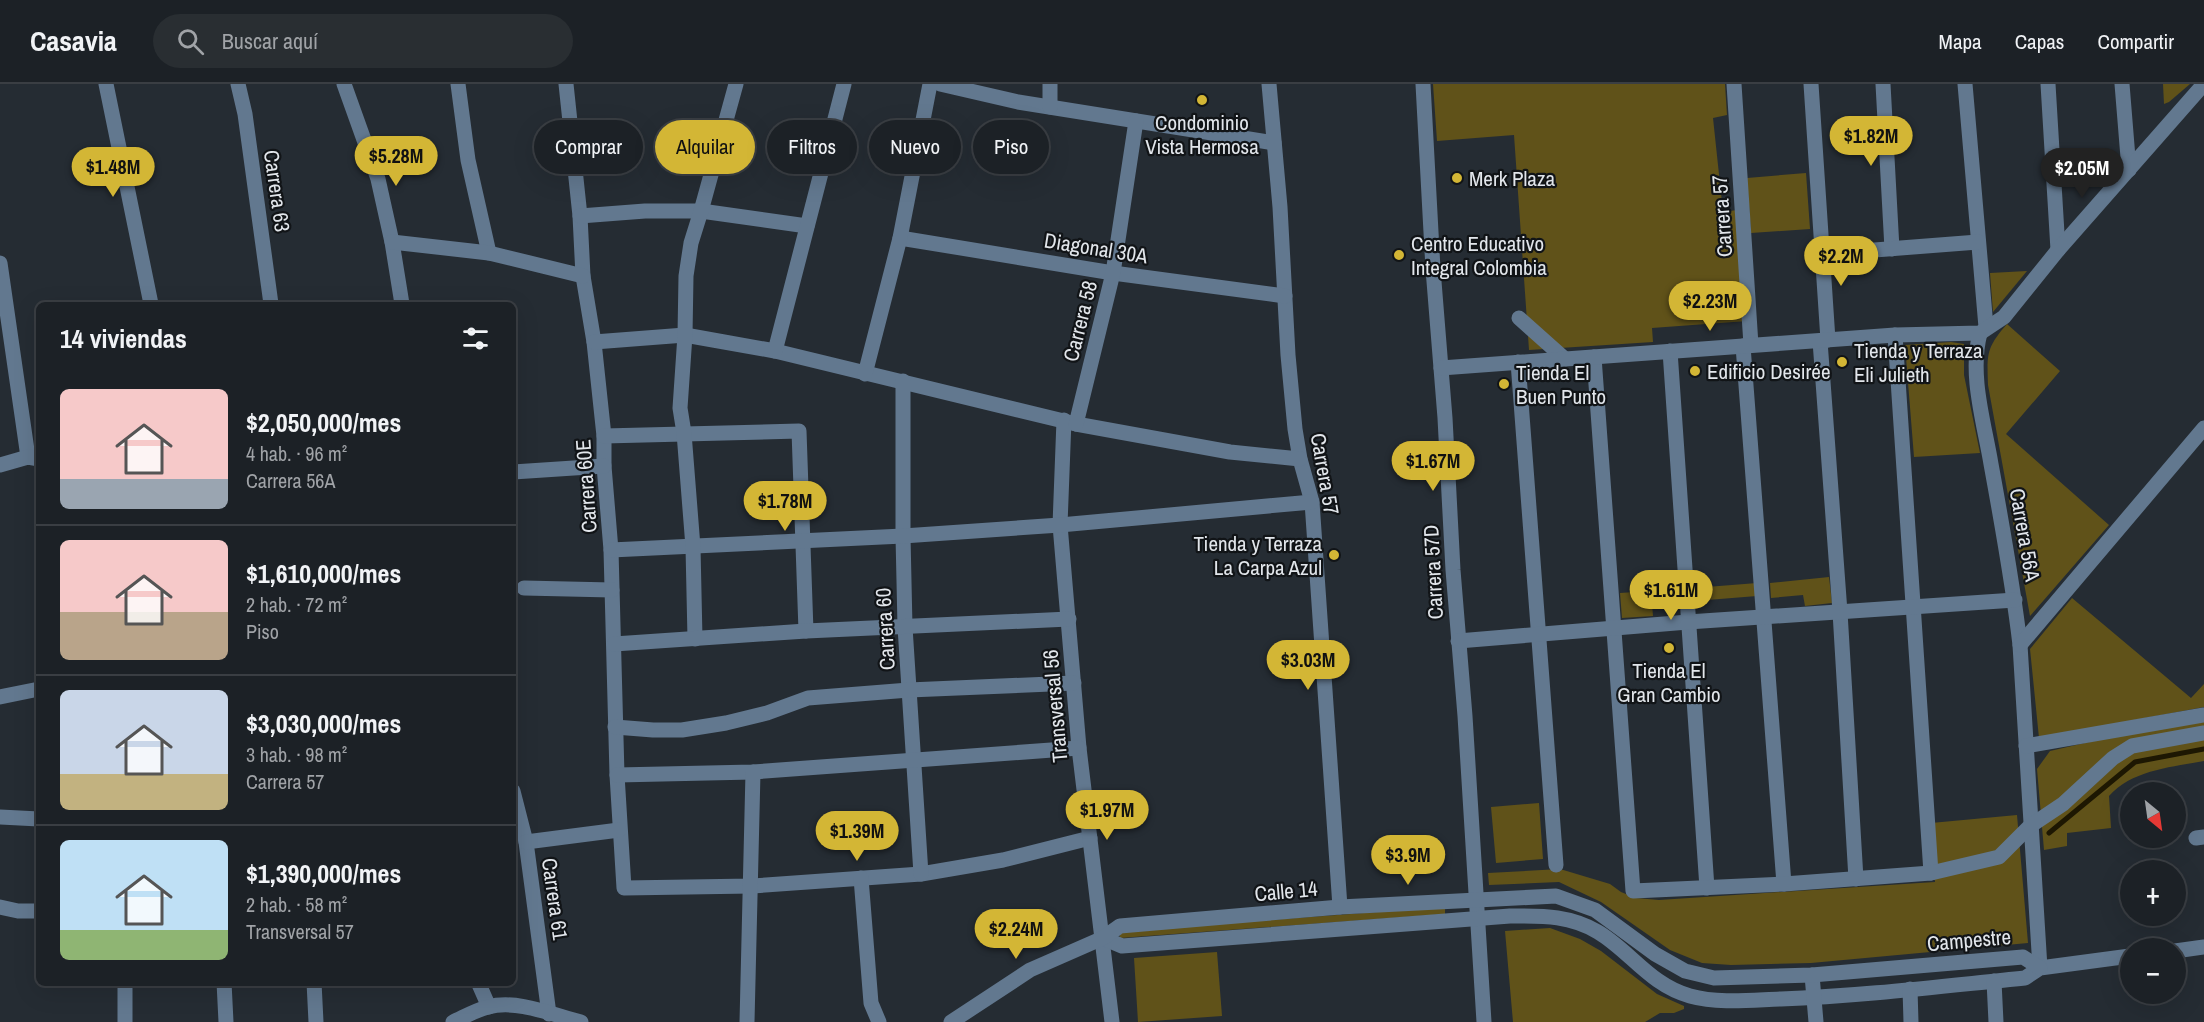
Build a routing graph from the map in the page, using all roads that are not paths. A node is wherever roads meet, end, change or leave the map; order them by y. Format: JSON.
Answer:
{"nodes":[{"id":1,"x":106,"y":84,"type":"edge"},
{"id":2,"x":238,"y":84,"type":"edge"},
{"id":3,"x":344,"y":84,"type":"edge"},
{"id":4,"x":458,"y":84,"type":"edge"},
{"id":5,"x":566,"y":84,"type":"edge"},
{"id":6,"x":735,"y":84,"type":"edge"},
{"id":7,"x":844,"y":84,"type":"edge"},
{"id":8,"x":930,"y":84,"type":"edge"},
{"id":9,"x":940,"y":84,"type":"edge"},
{"id":10,"x":1050,"y":84,"type":"edge"},
{"id":11,"x":1269,"y":84,"type":"edge"},
{"id":12,"x":1423,"y":84,"type":"edge"},
{"id":13,"x":1734,"y":84,"type":"edge"},
{"id":14,"x":1811,"y":84,"type":"edge"},
{"id":15,"x":1883,"y":84,"type":"edge"},
{"id":16,"x":1965,"y":84,"type":"edge"},
{"id":17,"x":2048,"y":84,"type":"edge"},
{"id":18,"x":2122,"y":84,"type":"edge"},
{"id":19,"x":2204,"y":84,"type":"edge"},
{"id":20,"x":1050,"y":107,"type":"junction"},
{"id":21,"x":1136,"y":121,"type":"junction"},
{"id":22,"x":1274,"y":143,"type":"junction"},
{"id":23,"x":2129,"y":170,"type":"junction"},
{"id":24,"x":702,"y":211,"type":"junction"},
{"id":25,"x":580,"y":216,"type":"junction"},
{"id":26,"x":807,"y":226,"type":"junction"},
{"id":27,"x":900,"y":238,"type":"junction"},
{"id":28,"x":392,"y":242,"type":"junction"},
{"id":29,"x":1978,"y":242,"type":"junction"},
{"id":30,"x":1892,"y":249,"type":"junction"},
{"id":31,"x":2058,"y":250,"type":"junction"},
{"id":32,"x":489,"y":253,"type":"junction"},
{"id":33,"x":1823,"y":254,"type":"junction"},
{"id":34,"x":0,"y":263,"type":"edge"},
{"id":35,"x":1113,"y":273,"type":"junction"},
{"id":36,"x":583,"y":276,"type":"junction"},
{"id":37,"x":1285,"y":296,"type":"junction"},
{"id":38,"x":151,"y":302,"type":"edge"},
{"id":39,"x":271,"y":302,"type":"edge"},
{"id":40,"x":402,"y":302,"type":"edge"},
{"id":41,"x":1519,"y":318,"type":"dead end"},
{"id":42,"x":1983,"y":330,"type":"junction"},
{"id":43,"x":685,"y":335,"type":"junction"},
{"id":44,"x":1895,"y":335,"type":"junction"},
{"id":45,"x":1824,"y":340,"type":"junction"},
{"id":46,"x":594,"y":342,"type":"junction"},
{"id":47,"x":1747,"y":346,"type":"junction"},
{"id":48,"x":775,"y":351,"type":"junction"},
{"id":49,"x":1670,"y":351,"type":"junction"},
{"id":50,"x":1594,"y":357,"type":"junction"},
{"id":51,"x":1565,"y":359,"type":"junction"},
{"id":52,"x":1518,"y":363,"type":"junction"},
{"id":53,"x":1441,"y":368,"type":"junction"},
{"id":54,"x":865,"y":374,"type":"junction"},
{"id":55,"x":903,"y":381,"type":"junction"},
{"id":56,"x":1070,"y":422,"type":"junction"},
{"id":57,"x":2204,"y":428,"type":"edge"},
{"id":58,"x":684,"y":433,"type":"junction"},
{"id":59,"x":604,"y":436,"type":"junction"},
{"id":60,"x":33,"y":458,"type":"edge"},
{"id":61,"x":1300,"y":459,"type":"junction"},
{"id":62,"x":0,"y":465,"type":"edge"},
{"id":63,"x":604,"y":466,"type":"junction"},
{"id":64,"x":516,"y":472,"type":"edge"},
{"id":65,"x":1312,"y":502,"type":"junction"},
{"id":66,"x":1060,"y":525,"type":"junction"},
{"id":67,"x":903,"y":536,"type":"junction"},
{"id":68,"x":802,"y":541,"type":"junction"},
{"id":69,"x":693,"y":547,"type":"junction"},
{"id":70,"x":611,"y":550,"type":"junction"},
{"id":71,"x":524,"y":588,"type":"dead end"},
{"id":72,"x":612,"y":590,"type":"junction"},
{"id":73,"x":2015,"y":600,"type":"junction"},
{"id":74,"x":1915,"y":608,"type":"junction"},
{"id":75,"x":1840,"y":612,"type":"junction"},
{"id":76,"x":1764,"y":618,"type":"junction"},
{"id":77,"x":1069,"y":619,"type":"junction"},
{"id":78,"x":1688,"y":622,"type":"junction"},
{"id":79,"x":905,"y":627,"type":"junction"},
{"id":80,"x":1614,"y":628,"type":"junction"},
{"id":81,"x":806,"y":631,"type":"junction"},
{"id":82,"x":1538,"y":633,"type":"junction"},
{"id":83,"x":695,"y":639,"type":"junction"},
{"id":84,"x":1458,"y":641,"type":"junction"},
{"id":85,"x":614,"y":644,"type":"junction"},
{"id":86,"x":2020,"y":645,"type":"junction"},
{"id":87,"x":1074,"y":683,"type":"junction"},
{"id":88,"x":36,"y":690,"type":"edge"},
{"id":89,"x":909,"y":690,"type":"junction"},
{"id":90,"x":0,"y":697,"type":"edge"},
{"id":91,"x":2204,"y":715,"type":"edge"},
{"id":92,"x":615,"y":727,"type":"junction"},
{"id":93,"x":2204,"y":733,"type":"edge"},
{"id":94,"x":2026,"y":746,"type":"junction"},
{"id":95,"x":1079,"y":748,"type":"junction"},
{"id":96,"x":914,"y":761,"type":"junction"},
{"id":97,"x":753,"y":772,"type":"junction"},
{"id":98,"x":617,"y":775,"type":"junction"},
{"id":99,"x":516,"y":803,"type":"edge"},
{"id":100,"x":0,"y":817,"type":"edge"},
{"id":101,"x":36,"y":819,"type":"edge"},
{"id":102,"x":2030,"y":826,"type":"junction"},
{"id":103,"x":619,"y":830,"type":"junction"},
{"id":104,"x":1090,"y":838,"type":"junction"},
{"id":105,"x":526,"y":842,"type":"junction"},
{"id":106,"x":1556,"y":865,"type":"dead end"},
{"id":107,"x":921,"y":873,"type":"junction"},
{"id":108,"x":1931,"y":873,"type":"junction"},
{"id":109,"x":861,"y":878,"type":"junction"},
{"id":110,"x":1856,"y":879,"type":"junction"},
{"id":111,"x":1784,"y":884,"type":"junction"},
{"id":112,"x":752,"y":886,"type":"junction"},
{"id":113,"x":1707,"y":888,"type":"junction"},
{"id":114,"x":1477,"y":899,"type":"junction"},
{"id":115,"x":0,"y":907,"type":"edge"},
{"id":116,"x":1340,"y":907,"type":"junction"},
{"id":117,"x":36,"y":911,"type":"edge"},
{"id":118,"x":1479,"y":919,"type":"junction"},
{"id":119,"x":1103,"y":938,"type":"junction"},
{"id":120,"x":2204,"y":947,"type":"edge"},
{"id":121,"x":2186,"y":949,"type":"edge"},
{"id":122,"x":1655,"y":954,"type":"junction"},
{"id":123,"x":2120,"y":957,"type":"edge"},
{"id":124,"x":2040,"y":968,"type":"junction"},
{"id":125,"x":1643,"y":971,"type":"junction"},
{"id":126,"x":1812,"y":975,"type":"junction"},
{"id":127,"x":1994,"y":981,"type":"junction"},
{"id":128,"x":125,"y":986,"type":"edge"},
{"id":129,"x":224,"y":986,"type":"edge"},
{"id":130,"x":314,"y":986,"type":"edge"},
{"id":131,"x":480,"y":986,"type":"edge"},
{"id":132,"x":1910,"y":989,"type":"junction"},
{"id":133,"x":1814,"y":998,"type":"junction"},
{"id":134,"x":489,"y":1006,"type":"junction"},
{"id":135,"x":549,"y":1014,"type":"junction"},
{"id":136,"x":125,"y":1022,"type":"edge"},
{"id":137,"x":226,"y":1022,"type":"edge"},
{"id":138,"x":316,"y":1022,"type":"edge"},
{"id":139,"x":453,"y":1022,"type":"edge"},
{"id":140,"x":581,"y":1022,"type":"edge"},
{"id":141,"x":747,"y":1022,"type":"edge"},
{"id":142,"x":879,"y":1022,"type":"edge"},
{"id":143,"x":951,"y":1022,"type":"edge"},
{"id":144,"x":1112,"y":1022,"type":"edge"},
{"id":145,"x":1484,"y":1022,"type":"edge"},
{"id":146,"x":1816,"y":1022,"type":"edge"},
{"id":147,"x":1911,"y":1022,"type":"edge"},
{"id":148,"x":1996,"y":1022,"type":"edge"}],
"edges":[{"from":1,"to":38,"type":"street"},
{"from":2,"to":39,"type":"street","name":"Carrera 63"},
{"from":3,"to":28,"type":"street"},
{"from":4,"to":32,"type":"street"},
{"from":5,"to":25,"type":"street","name":"Carrera 60E"},
{"from":6,"to":24,"type":"street"},
{"from":7,"to":26,"type":"street"},
{"from":8,"to":27,"type":"street"},
{"from":9,"to":20,"type":"street"},
{"from":10,"to":20,"type":"street"},
{"from":11,"to":22,"type":"street","name":"Carrera 57"},
{"from":12,"to":53,"type":"street","name":"Carrera 57D"},
{"from":13,"to":47,"type":"street","name":"Carrera 57"},
{"from":14,"to":33,"type":"street"},
{"from":15,"to":30,"type":"street"},
{"from":16,"to":29,"type":"street","name":"Carrera 56A"},
{"from":17,"to":31,"type":"street"},
{"from":18,"to":23,"type":"street"},
{"from":19,"to":23,"type":"street"},
{"from":20,"to":21,"type":"street"},
{"from":21,"to":22,"type":"street"},
{"from":21,"to":35,"type":"street","name":"Carrera 58"},
{"from":22,"to":37,"type":"street","name":"Carrera 57"},
{"from":23,"to":31,"type":"street"},
{"from":24,"to":25,"type":"street"},
{"from":24,"to":26,"type":"street"},
{"from":24,"to":43,"type":"street"},
{"from":25,"to":36,"type":"street","name":"Carrera 60E"},
{"from":26,"to":48,"type":"street"},
{"from":27,"to":35,"type":"street","name":"Diagonal 30A"},
{"from":27,"to":54,"type":"street"},
{"from":28,"to":32,"type":"street"},
{"from":28,"to":40,"type":"street"},
{"from":29,"to":30,"type":"street"},
{"from":29,"to":42,"type":"street","name":"Carrera 56A"},
{"from":30,"to":33,"type":"street"},
{"from":31,"to":42,"type":"street"},
{"from":32,"to":36,"type":"street"},
{"from":33,"to":45,"type":"street"},
{"from":34,"to":60,"type":"street"},
{"from":35,"to":37,"type":"street","name":"Diagonal 30A"},
{"from":35,"to":56,"type":"street","name":"Carrera 58"},
{"from":36,"to":46,"type":"street","name":"Carrera 60E"},
{"from":37,"to":61,"type":"street","name":"Carrera 57"},
{"from":41,"to":51,"type":"street"},
{"from":42,"to":44,"type":"street"},
{"from":42,"to":73,"type":"street","name":"Carrera 56A"},
{"from":43,"to":46,"type":"street"},
{"from":43,"to":48,"type":"street"},
{"from":43,"to":58,"type":"street"},
{"from":44,"to":45,"type":"street"},
{"from":44,"to":74,"type":"street"},
{"from":45,"to":47,"type":"street"},
{"from":45,"to":75,"type":"street"},
{"from":46,"to":59,"type":"street","name":"Carrera 60E"},
{"from":47,"to":49,"type":"street"},
{"from":47,"to":76,"type":"street","name":"Carrera 57"},
{"from":48,"to":54,"type":"street"},
{"from":49,"to":50,"type":"street"},
{"from":49,"to":78,"type":"street"},
{"from":50,"to":51,"type":"street"},
{"from":50,"to":80,"type":"street"},
{"from":51,"to":52,"type":"street"},
{"from":52,"to":53,"type":"street"},
{"from":52,"to":82,"type":"street"},
{"from":53,"to":84,"type":"street","name":"Carrera 57D"},
{"from":54,"to":55,"type":"street"},
{"from":55,"to":56,"type":"street"},
{"from":55,"to":67,"type":"street","name":"Carrera 60"},
{"from":56,"to":61,"type":"street"},
{"from":56,"to":66,"type":"street","name":"Transversal 56"},
{"from":57,"to":86,"type":"street"},
{"from":58,"to":59,"type":"street"},
{"from":58,"to":68,"type":"street"},
{"from":58,"to":69,"type":"street"},
{"from":59,"to":63,"type":"street","name":"Carrera 60E"},
{"from":60,"to":62,"type":"street"},
{"from":61,"to":65,"type":"street","name":"Carrera 57"},
{"from":63,"to":64,"type":"street"},
{"from":63,"to":70,"type":"street","name":"Carrera 60E"},
{"from":65,"to":66,"type":"street"},
{"from":65,"to":116,"type":"street","name":"Carrera 57"},
{"from":66,"to":67,"type":"street"},
{"from":66,"to":77,"type":"street","name":"Transversal 56"},
{"from":67,"to":68,"type":"street"},
{"from":67,"to":79,"type":"street","name":"Carrera 60"},
{"from":68,"to":69,"type":"street"},
{"from":68,"to":81,"type":"street"},
{"from":69,"to":70,"type":"street"},
{"from":69,"to":83,"type":"street"},
{"from":70,"to":72,"type":"street","name":"Carrera 60E"},
{"from":71,"to":72,"type":"street"},
{"from":72,"to":85,"type":"street","name":"Carrera 60E"},
{"from":73,"to":74,"type":"street"},
{"from":73,"to":86,"type":"street","name":"Carrera 56A"},
{"from":74,"to":75,"type":"street"},
{"from":74,"to":108,"type":"street"},
{"from":75,"to":76,"type":"street"},
{"from":75,"to":110,"type":"street"},
{"from":76,"to":78,"type":"street"},
{"from":76,"to":111,"type":"street","name":"Carrera 57"},
{"from":77,"to":79,"type":"street"},
{"from":77,"to":87,"type":"street","name":"Transversal 56"},
{"from":78,"to":80,"type":"street"},
{"from":78,"to":113,"type":"street"},
{"from":79,"to":81,"type":"street"},
{"from":79,"to":89,"type":"street","name":"Carrera 60"},
{"from":80,"to":82,"type":"street"},
{"from":80,"to":113,"type":"street"},
{"from":81,"to":83,"type":"street"},
{"from":82,"to":84,"type":"street"},
{"from":82,"to":106,"type":"street"},
{"from":83,"to":85,"type":"street"},
{"from":84,"to":114,"type":"street","name":"Carrera 57D"},
{"from":85,"to":92,"type":"street","name":"Carrera 60E"},
{"from":86,"to":94,"type":"street","name":"Carrera 56A"},
{"from":87,"to":89,"type":"street"},
{"from":87,"to":95,"type":"street","name":"Transversal 56"},
{"from":88,"to":90,"type":"street"},
{"from":89,"to":92,"type":"street"},
{"from":89,"to":96,"type":"street","name":"Carrera 60"},
{"from":91,"to":94,"type":"street"},
{"from":92,"to":98,"type":"street","name":"Carrera 60E"},
{"from":93,"to":102,"type":"street"},
{"from":94,"to":102,"type":"street","name":"Carrera 56A"},
{"from":95,"to":96,"type":"street"},
{"from":95,"to":104,"type":"street","name":"Transversal 56"},
{"from":96,"to":97,"type":"street"},
{"from":96,"to":107,"type":"street","name":"Carrera 60"},
{"from":97,"to":98,"type":"street"},
{"from":97,"to":112,"type":"street"},
{"from":98,"to":103,"type":"street","name":"Carrera 60E"},
{"from":99,"to":105,"type":"street","name":"Carrera 61"},
{"from":100,"to":101,"type":"street"},
{"from":102,"to":108,"type":"street"},
{"from":102,"to":124,"type":"street","name":"Carrera 56A"},
{"from":103,"to":105,"type":"street"},
{"from":103,"to":112,"type":"street","name":"Carrera 60E"},
{"from":104,"to":107,"type":"street"},
{"from":104,"to":119,"type":"street","name":"Transversal 56"},
{"from":105,"to":135,"type":"street","name":"Carrera 61"},
{"from":107,"to":109,"type":"street"},
{"from":108,"to":110,"type":"street"},
{"from":109,"to":112,"type":"street"},
{"from":109,"to":142,"type":"street"},
{"from":110,"to":111,"type":"street"},
{"from":111,"to":113,"type":"street"},
{"from":112,"to":141,"type":"street"},
{"from":114,"to":116,"type":"street","name":"Calle 14"},
{"from":114,"to":118,"type":"street","name":"Carrera 57D"},
{"from":114,"to":122,"type":"street","name":"Campestre"},
{"from":115,"to":117,"type":"street"},
{"from":116,"to":119,"type":"street","name":"Calle 14"},
{"from":118,"to":119,"type":"street","name":"Calle 14"},
{"from":118,"to":125,"type":"street","name":"Campestre"},
{"from":118,"to":145,"type":"street","name":"Carrera 57D"},
{"from":119,"to":143,"type":"street","name":"Calle 14"},
{"from":119,"to":144,"type":"street","name":"Transversal 56"},
{"from":120,"to":121,"type":"street"},
{"from":122,"to":125,"type":"street"},
{"from":122,"to":126,"type":"street","name":"Campestre"},
{"from":123,"to":124,"type":"street"},
{"from":124,"to":126,"type":"street","name":"Campestre"},
{"from":124,"to":127,"type":"street","name":"Campestre"},
{"from":125,"to":133,"type":"street","name":"Campestre"},
{"from":126,"to":133,"type":"street"},
{"from":127,"to":132,"type":"street","name":"Campestre"},
{"from":127,"to":148,"type":"street"},
{"from":128,"to":136,"type":"street"},
{"from":129,"to":137,"type":"street"},
{"from":130,"to":138,"type":"street"},
{"from":131,"to":134,"type":"street"},
{"from":132,"to":133,"type":"street","name":"Campestre"},
{"from":132,"to":147,"type":"street"},
{"from":133,"to":146,"type":"street"},
{"from":134,"to":135,"type":"street"},
{"from":134,"to":139,"type":"street"},
{"from":135,"to":140,"type":"street"}]}
